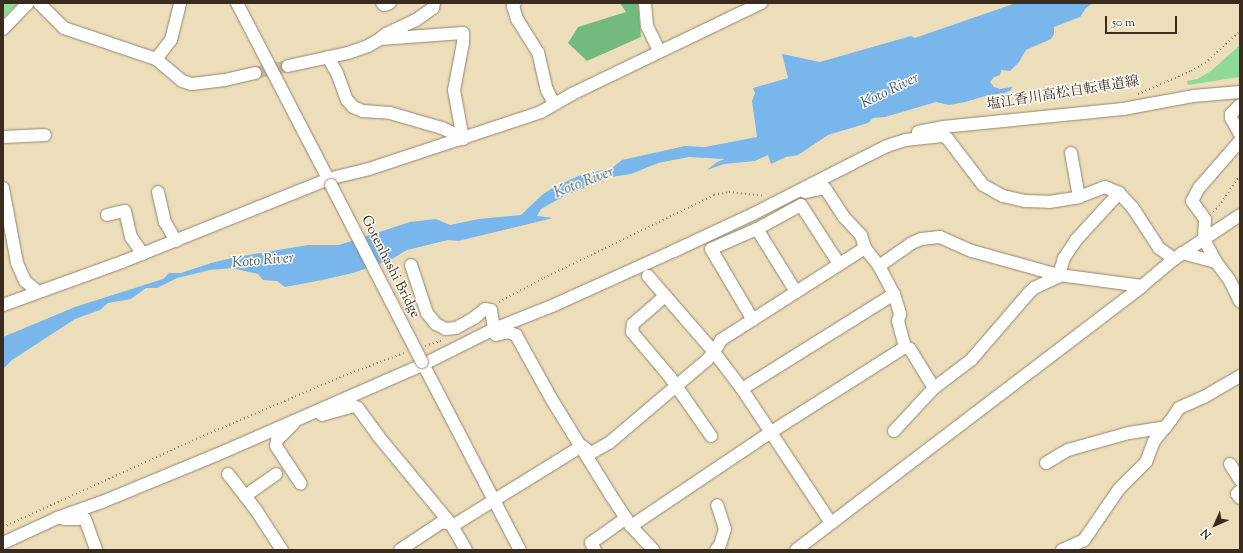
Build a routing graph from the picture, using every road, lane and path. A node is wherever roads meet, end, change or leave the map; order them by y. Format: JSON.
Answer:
{"nodes":[{"id":1,"x":28,"y":3,"type":"edge"},
{"id":2,"x":39,"y":3,"type":"edge"},
{"id":3,"x":180,"y":3,"type":"edge"},
{"id":4,"x":237,"y":3,"type":"edge"},
{"id":5,"x":382,"y":3,"type":"edge"},
{"id":6,"x":390,"y":3,"type":"edge"},
{"id":7,"x":434,"y":3,"type":"edge"},
{"id":8,"x":515,"y":3,"type":"edge"},
{"id":9,"x":645,"y":3,"type":"edge"},
{"id":10,"x":761,"y":3,"type":"edge"},
{"id":11,"x":3,"y":29,"type":"edge"},
{"id":12,"x":1240,"y":31,"type":"edge"},
{"id":13,"x":380,"y":39,"type":"junction"},
{"id":14,"x":659,"y":51,"type":"junction"},
{"id":15,"x":328,"y":57,"type":"junction"},
{"id":16,"x":156,"y":59,"type":"junction"},
{"id":17,"x":288,"y":66,"type":"tunnel mouth"},
{"id":18,"x":255,"y":73,"type":"tunnel mouth"},
{"id":19,"x":1240,"y":92,"type":"edge"},
{"id":20,"x":1135,"y":96,"type":"dead end"},
{"id":21,"x":554,"y":104,"type":"junction"},
{"id":22,"x":1240,"y":105,"type":"edge"},
{"id":23,"x":1240,"y":134,"type":"edge"},
{"id":24,"x":45,"y":135,"type":"dead end"},
{"id":25,"x":3,"y":137,"type":"edge"},
{"id":26,"x":461,"y":139,"type":"junction"},
{"id":27,"x":905,"y":140,"type":"junction"},
{"id":28,"x":1240,"y":141,"type":"edge"},
{"id":29,"x":1071,"y":153,"type":"dead end"},
{"id":30,"x":1240,"y":175,"type":"edge"},
{"id":31,"x":330,"y":182,"type":"junction"},
{"id":32,"x":3,"y":188,"type":"edge"},
{"id":33,"x":800,"y":190,"type":"junction"},
{"id":34,"x":158,"y":192,"type":"dead end"},
{"id":35,"x":1119,"y":194,"type":"junction"},
{"id":36,"x":1079,"y":197,"type":"junction"},
{"id":37,"x":107,"y":215,"type":"dead end"},
{"id":38,"x":1240,"y":215,"type":"edge"},
{"id":39,"x":1205,"y":219,"type":"junction"},
{"id":40,"x":7,"y":226,"type":"edge"},
{"id":41,"x":757,"y":229,"type":"junction"},
{"id":42,"x":1204,"y":239,"type":"junction"},
{"id":43,"x":176,"y":241,"type":"junction"},
{"id":44,"x":865,"y":248,"type":"junction"},
{"id":45,"x":143,"y":254,"type":"junction"},
{"id":46,"x":1178,"y":256,"type":"junction"},
{"id":47,"x":1216,"y":262,"type":"junction"},
{"id":48,"x":839,"y":264,"type":"junction"},
{"id":49,"x":411,"y":265,"type":"dead end"},
{"id":50,"x":879,"y":266,"type":"junction"},
{"id":51,"x":1059,"y":275,"type":"junction"},
{"id":52,"x":648,"y":276,"type":"dead end"},
{"id":53,"x":25,"y":281,"type":"junction"},
{"id":54,"x":1142,"y":286,"type":"junction"},
{"id":55,"x":37,"y":291,"type":"junction"},
{"id":56,"x":796,"y":292,"type":"junction"},
{"id":57,"x":894,"y":294,"type":"junction"},
{"id":58,"x":665,"y":296,"type":"junction"},
{"id":59,"x":1240,"y":302,"type":"edge"},
{"id":60,"x":4,"y":304,"type":"edge"},
{"id":61,"x":753,"y":320,"type":"junction"},
{"id":62,"x":490,"y":332,"type":"junction"},
{"id":63,"x":906,"y":347,"type":"junction"},
{"id":64,"x":714,"y":352,"type":"junction"},
{"id":65,"x":423,"y":363,"type":"junction"},
{"id":66,"x":1240,"y":376,"type":"edge"},
{"id":67,"x":676,"y":386,"type":"junction"},
{"id":68,"x":934,"y":388,"type":"junction"},
{"id":69,"x":742,"y":389,"type":"junction"},
{"id":70,"x":298,"y":419,"type":"junction"},
{"id":71,"x":1166,"y":427,"type":"junction"},
{"id":72,"x":771,"y":432,"type":"junction"},
{"id":73,"x":894,"y":432,"type":"dead end"},
{"id":74,"x":711,"y":436,"type":"dead end"},
{"id":75,"x":582,"y":446,"type":"junction"},
{"id":76,"x":1046,"y":463,"type":"dead end"},
{"id":77,"x":1230,"y":464,"type":"dead end"},
{"id":78,"x":228,"y":474,"type":"dead end"},
{"id":79,"x":276,"y":474,"type":"dead end"},
{"id":80,"x":1240,"y":480,"type":"edge"},
{"id":81,"x":301,"y":484,"type":"dead end"},
{"id":82,"x":1240,"y":491,"type":"edge"},
{"id":83,"x":245,"y":496,"type":"junction"},
{"id":84,"x":1240,"y":498,"type":"edge"},
{"id":85,"x":494,"y":501,"type":"junction"},
{"id":86,"x":716,"y":504,"type":"dead end"},
{"id":87,"x":57,"y":518,"type":"junction"},
{"id":88,"x":628,"y":522,"type":"junction"},
{"id":89,"x":831,"y":523,"type":"junction"},
{"id":90,"x":451,"y":524,"type":"junction"},
{"id":91,"x":3,"y":543,"type":"edge"},
{"id":92,"x":96,"y":550,"type":"edge"},
{"id":93,"x":282,"y":550,"type":"edge"},
{"id":94,"x":400,"y":550,"type":"edge"},
{"id":95,"x":466,"y":550,"type":"edge"},
{"id":96,"x":520,"y":550,"type":"edge"},
{"id":97,"x":595,"y":550,"type":"edge"},
{"id":98,"x":653,"y":550,"type":"edge"},
{"id":99,"x":716,"y":550,"type":"edge"},
{"id":100,"x":796,"y":550,"type":"edge"},
{"id":101,"x":1062,"y":550,"type":"edge"}],
"edges":[{"from":1,"to":11,"type":"street"},
{"from":2,"to":16,"type":"street"},
{"from":3,"to":16,"type":"street"},
{"from":4,"to":31,"type":"street","name":"Gotenhashi Bridge"},
{"from":5,"to":6,"type":"street"},
{"from":7,"to":13,"type":"street"},
{"from":8,"to":21,"type":"street"},
{"from":9,"to":14,"type":"street"},
{"from":10,"to":14,"type":"street"},
{"from":12,"to":20,"type":"path","name":"塩江香川高松自転車道線"},
{"from":13,"to":15,"type":"street"},
{"from":13,"to":26,"type":"street"},
{"from":14,"to":21,"type":"street"},
{"from":15,"to":17,"type":"street"},
{"from":15,"to":26,"type":"street"},
{"from":16,"to":18,"type":"street"},
{"from":19,"to":27,"type":"street"},
{"from":21,"to":26,"type":"street"},
{"from":22,"to":23,"type":"street"},
{"from":24,"to":25,"type":"street"},
{"from":26,"to":31,"type":"street"},
{"from":27,"to":33,"type":"street"},
{"from":27,"to":36,"type":"street"},
{"from":28,"to":39,"type":"street"},
{"from":29,"to":36,"type":"street"},
{"from":30,"to":39,"type":"path"},
{"from":31,"to":43,"type":"street"},
{"from":31,"to":65,"type":"street","name":"Gotenhashi Bridge","bridge":true},
{"from":32,"to":40,"type":"street"},
{"from":33,"to":44,"type":"street"},
{"from":33,"to":62,"type":"street"},
{"from":34,"to":43,"type":"street"},
{"from":35,"to":36,"type":"street"},
{"from":35,"to":46,"type":"street"},
{"from":35,"to":51,"type":"street"},
{"from":37,"to":45,"type":"street"},
{"from":38,"to":42,"type":"street"},
{"from":39,"to":42,"type":"street"},
{"from":40,"to":53,"type":"street"},
{"from":41,"to":48,"type":"street"},
{"from":41,"to":56,"type":"street"},
{"from":41,"to":61,"type":"street"},
{"from":42,"to":46,"type":"street"},
{"from":42,"to":47,"type":"street"},
{"from":43,"to":45,"type":"street"},
{"from":44,"to":48,"type":"street"},
{"from":44,"to":50,"type":"street"},
{"from":45,"to":55,"type":"street"},
{"from":46,"to":47,"type":"street"},
{"from":46,"to":54,"type":"street"},
{"from":47,"to":59,"type":"street"},
{"from":48,"to":56,"type":"street"},
{"from":49,"to":62,"type":"street"},
{"from":50,"to":51,"type":"street"},
{"from":50,"to":57,"type":"street"},
{"from":51,"to":54,"type":"street"},
{"from":51,"to":68,"type":"street"},
{"from":52,"to":58,"type":"street"},
{"from":53,"to":55,"type":"street"},
{"from":53,"to":60,"type":"street"},
{"from":54,"to":89,"type":"street"},
{"from":55,"to":60,"type":"street"},
{"from":56,"to":61,"type":"street"},
{"from":57,"to":63,"type":"street"},
{"from":57,"to":69,"type":"street"},
{"from":58,"to":64,"type":"street"},
{"from":58,"to":67,"type":"street"},
{"from":61,"to":64,"type":"street"},
{"from":62,"to":65,"type":"street"},
{"from":62,"to":75,"type":"street"},
{"from":63,"to":68,"type":"street"},
{"from":63,"to":72,"type":"street"},
{"from":64,"to":67,"type":"street"},
{"from":64,"to":69,"type":"street"},
{"from":65,"to":70,"type":"street"},
{"from":65,"to":85,"type":"street","name":"Gotenhashi Bridge"},
{"from":66,"to":71,"type":"street"},
{"from":67,"to":74,"type":"street"},
{"from":67,"to":75,"type":"street"},
{"from":68,"to":73,"type":"street"},
{"from":69,"to":72,"type":"street"},
{"from":70,"to":81,"type":"street"},
{"from":70,"to":87,"type":"street"},
{"from":70,"to":90,"type":"street"},
{"from":71,"to":76,"type":"street"},
{"from":71,"to":101,"type":"street"},
{"from":72,"to":88,"type":"street"},
{"from":72,"to":89,"type":"street"},
{"from":75,"to":85,"type":"street"},
{"from":75,"to":88,"type":"street"},
{"from":77,"to":80,"type":"street"},
{"from":78,"to":83,"type":"street"},
{"from":79,"to":83,"type":"street"},
{"from":82,"to":84,"type":"street"},
{"from":83,"to":93,"type":"street"},
{"from":85,"to":90,"type":"street"},
{"from":85,"to":96,"type":"street","name":"Gotenhashi Bridge"},
{"from":86,"to":99,"type":"street"},
{"from":87,"to":91,"type":"street"},
{"from":87,"to":92,"type":"street"},
{"from":88,"to":97,"type":"street"},
{"from":88,"to":98,"type":"street"},
{"from":89,"to":100,"type":"street"},
{"from":90,"to":94,"type":"street"},
{"from":90,"to":95,"type":"street"}]}
